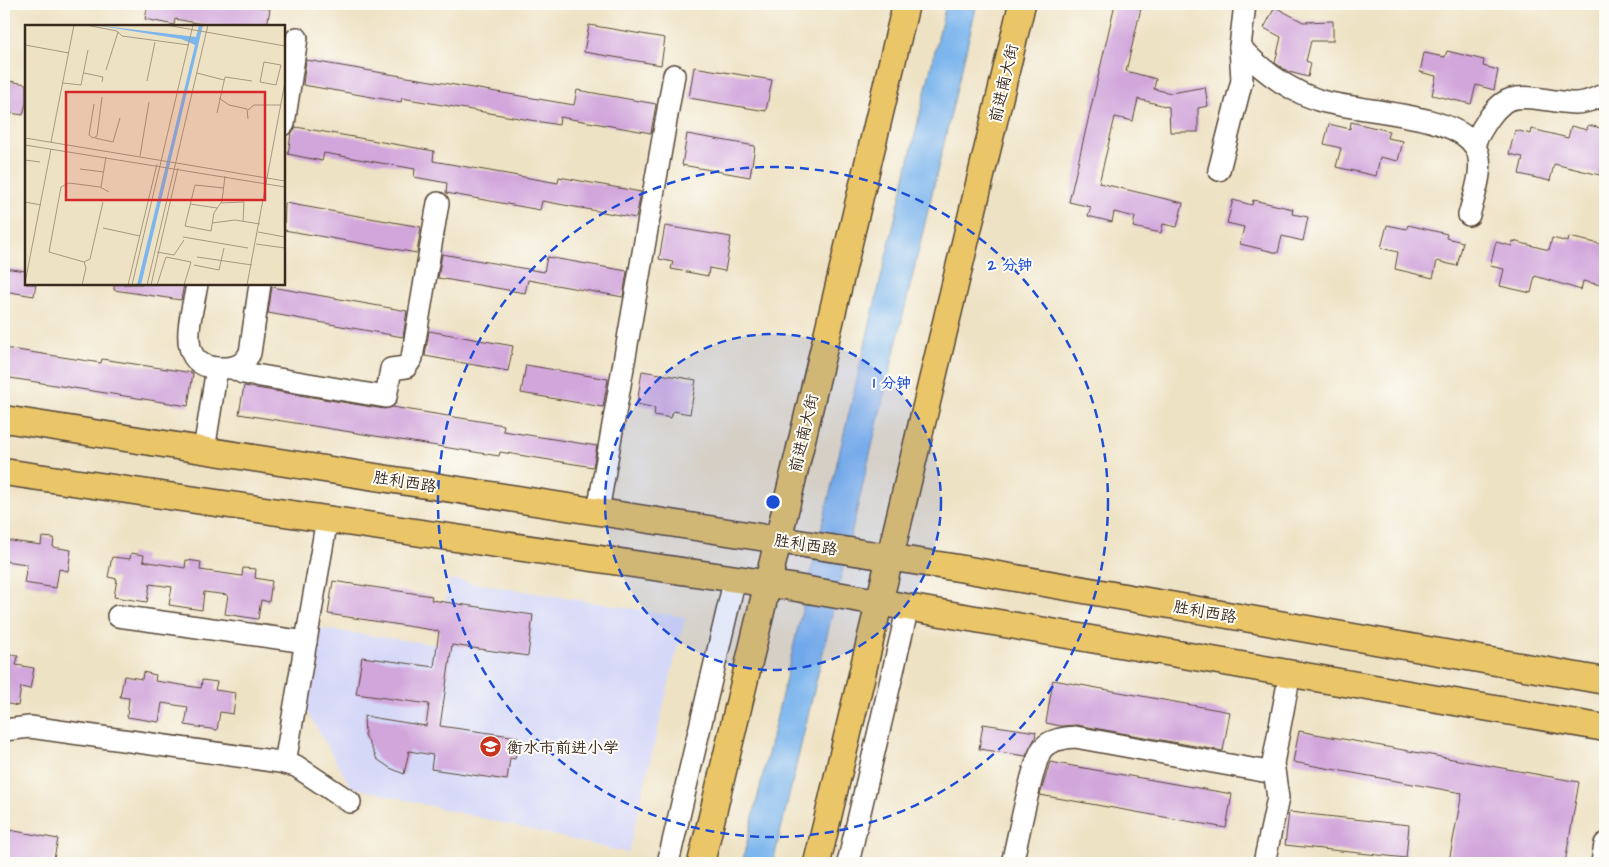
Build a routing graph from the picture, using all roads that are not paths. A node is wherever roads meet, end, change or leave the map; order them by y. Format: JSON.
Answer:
{"nodes":[{"id":1,"x":906,"y":4,"type":"edge"},
{"id":2,"x":1022,"y":4,"type":"edge"},
{"id":3,"x":1245,"y":4,"type":"edge"},
{"id":4,"x":296,"y":38,"type":"dead end"},
{"id":5,"x":1240,"y":47,"type":"junction"},
{"id":6,"x":674,"y":75,"type":"dead end"},
{"id":7,"x":1605,"y":94,"type":"edge"},
{"id":8,"x":285,"y":113,"type":"edge"},
{"id":9,"x":1473,"y":144,"type":"junction"},
{"id":10,"x":1219,"y":170,"type":"dead end"},
{"id":11,"x":438,"y":203,"type":"dead end"},
{"id":12,"x":1469,"y":216,"type":"dead end"},
{"id":13,"x":197,"y":285,"type":"edge"},
{"id":14,"x":260,"y":285,"type":"edge"},
{"id":15,"x":225,"y":368,"type":"junction"},
{"id":16,"x":4,"y":419,"type":"edge"},
{"id":17,"x":204,"y":450,"type":"junction"},
{"id":18,"x":4,"y":472,"type":"edge"},
{"id":19,"x":598,"y":511,"type":"junction"},
{"id":20,"x":327,"y":519,"type":"junction"},
{"id":21,"x":788,"y":540,"type":"junction"},
{"id":22,"x":890,"y":557,"type":"junction"},
{"id":23,"x":735,"y":578,"type":"junction"},
{"id":24,"x":779,"y":585,"type":"junction"},
{"id":25,"x":879,"y":602,"type":"junction"},
{"id":26,"x":908,"y":607,"type":"junction"},
{"id":27,"x":118,"y":616,"type":"dead end"},
{"id":28,"x":306,"y":642,"type":"junction"},
{"id":29,"x":1290,"y":673,"type":"junction"},
{"id":30,"x":1605,"y":681,"type":"edge"},
{"id":31,"x":1605,"y":728,"type":"edge"},
{"id":32,"x":4,"y":730,"type":"edge"},
{"id":33,"x":284,"y":763,"type":"junction"},
{"id":34,"x":1274,"y":773,"type":"junction"},
{"id":35,"x":350,"y":802,"type":"dead end"},
{"id":36,"x":1605,"y":844,"type":"edge"},
{"id":37,"x":668,"y":863,"type":"edge"},
{"id":38,"x":701,"y":863,"type":"edge"},
{"id":39,"x":817,"y":863,"type":"edge"},
{"id":40,"x":848,"y":863,"type":"edge"},
{"id":41,"x":1012,"y":863,"type":"edge"},
{"id":42,"x":1264,"y":863,"type":"edge"},
{"id":43,"x":1602,"y":863,"type":"edge"}],
"edges":[{"from":1,"to":21,"type":"main road","name":"前进南大街"},
{"from":2,"to":22,"type":"main road","name":"前进南大街"},
{"from":3,"to":5,"type":"street"},
{"from":4,"to":8,"type":"street"},
{"from":5,"to":9,"type":"street"},
{"from":5,"to":10,"type":"street"},
{"from":6,"to":19,"type":"street"},
{"from":7,"to":9,"type":"street"},
{"from":9,"to":12,"type":"street"},
{"from":11,"to":15,"type":"street"},
{"from":13,"to":15,"type":"street"},
{"from":14,"to":15,"type":"street"},
{"from":15,"to":17,"type":"street"},
{"from":16,"to":17,"type":"main road","name":"胜利西路"},
{"from":17,"to":19,"type":"main road","name":"胜利西路"},
{"from":18,"to":20,"type":"main road"},
{"from":19,"to":21,"type":"main road","name":"胜利西路"},
{"from":20,"to":23,"type":"main road"},
{"from":20,"to":28,"type":"street"},
{"from":21,"to":22,"type":"main road","name":"胜利西路"},
{"from":21,"to":24,"type":"main road","name":"前进南大街"},
{"from":22,"to":25,"type":"main road","name":"前进南大街"},
{"from":22,"to":30,"type":"main road","name":"胜利西路"},
{"from":23,"to":24,"type":"main road"},
{"from":23,"to":37,"type":"street"},
{"from":24,"to":25,"type":"main road"},
{"from":24,"to":38,"type":"main road","name":"前进南大街"},
{"from":25,"to":26,"type":"main road"},
{"from":25,"to":39,"type":"main road","name":"前进南大街"},
{"from":26,"to":29,"type":"main road"},
{"from":26,"to":40,"type":"street"},
{"from":27,"to":28,"type":"street"},
{"from":28,"to":33,"type":"street"},
{"from":29,"to":31,"type":"main road"},
{"from":29,"to":34,"type":"street"},
{"from":32,"to":33,"type":"street"},
{"from":33,"to":35,"type":"street"},
{"from":34,"to":41,"type":"street"},
{"from":34,"to":42,"type":"street"},
{"from":36,"to":43,"type":"street"}]}
